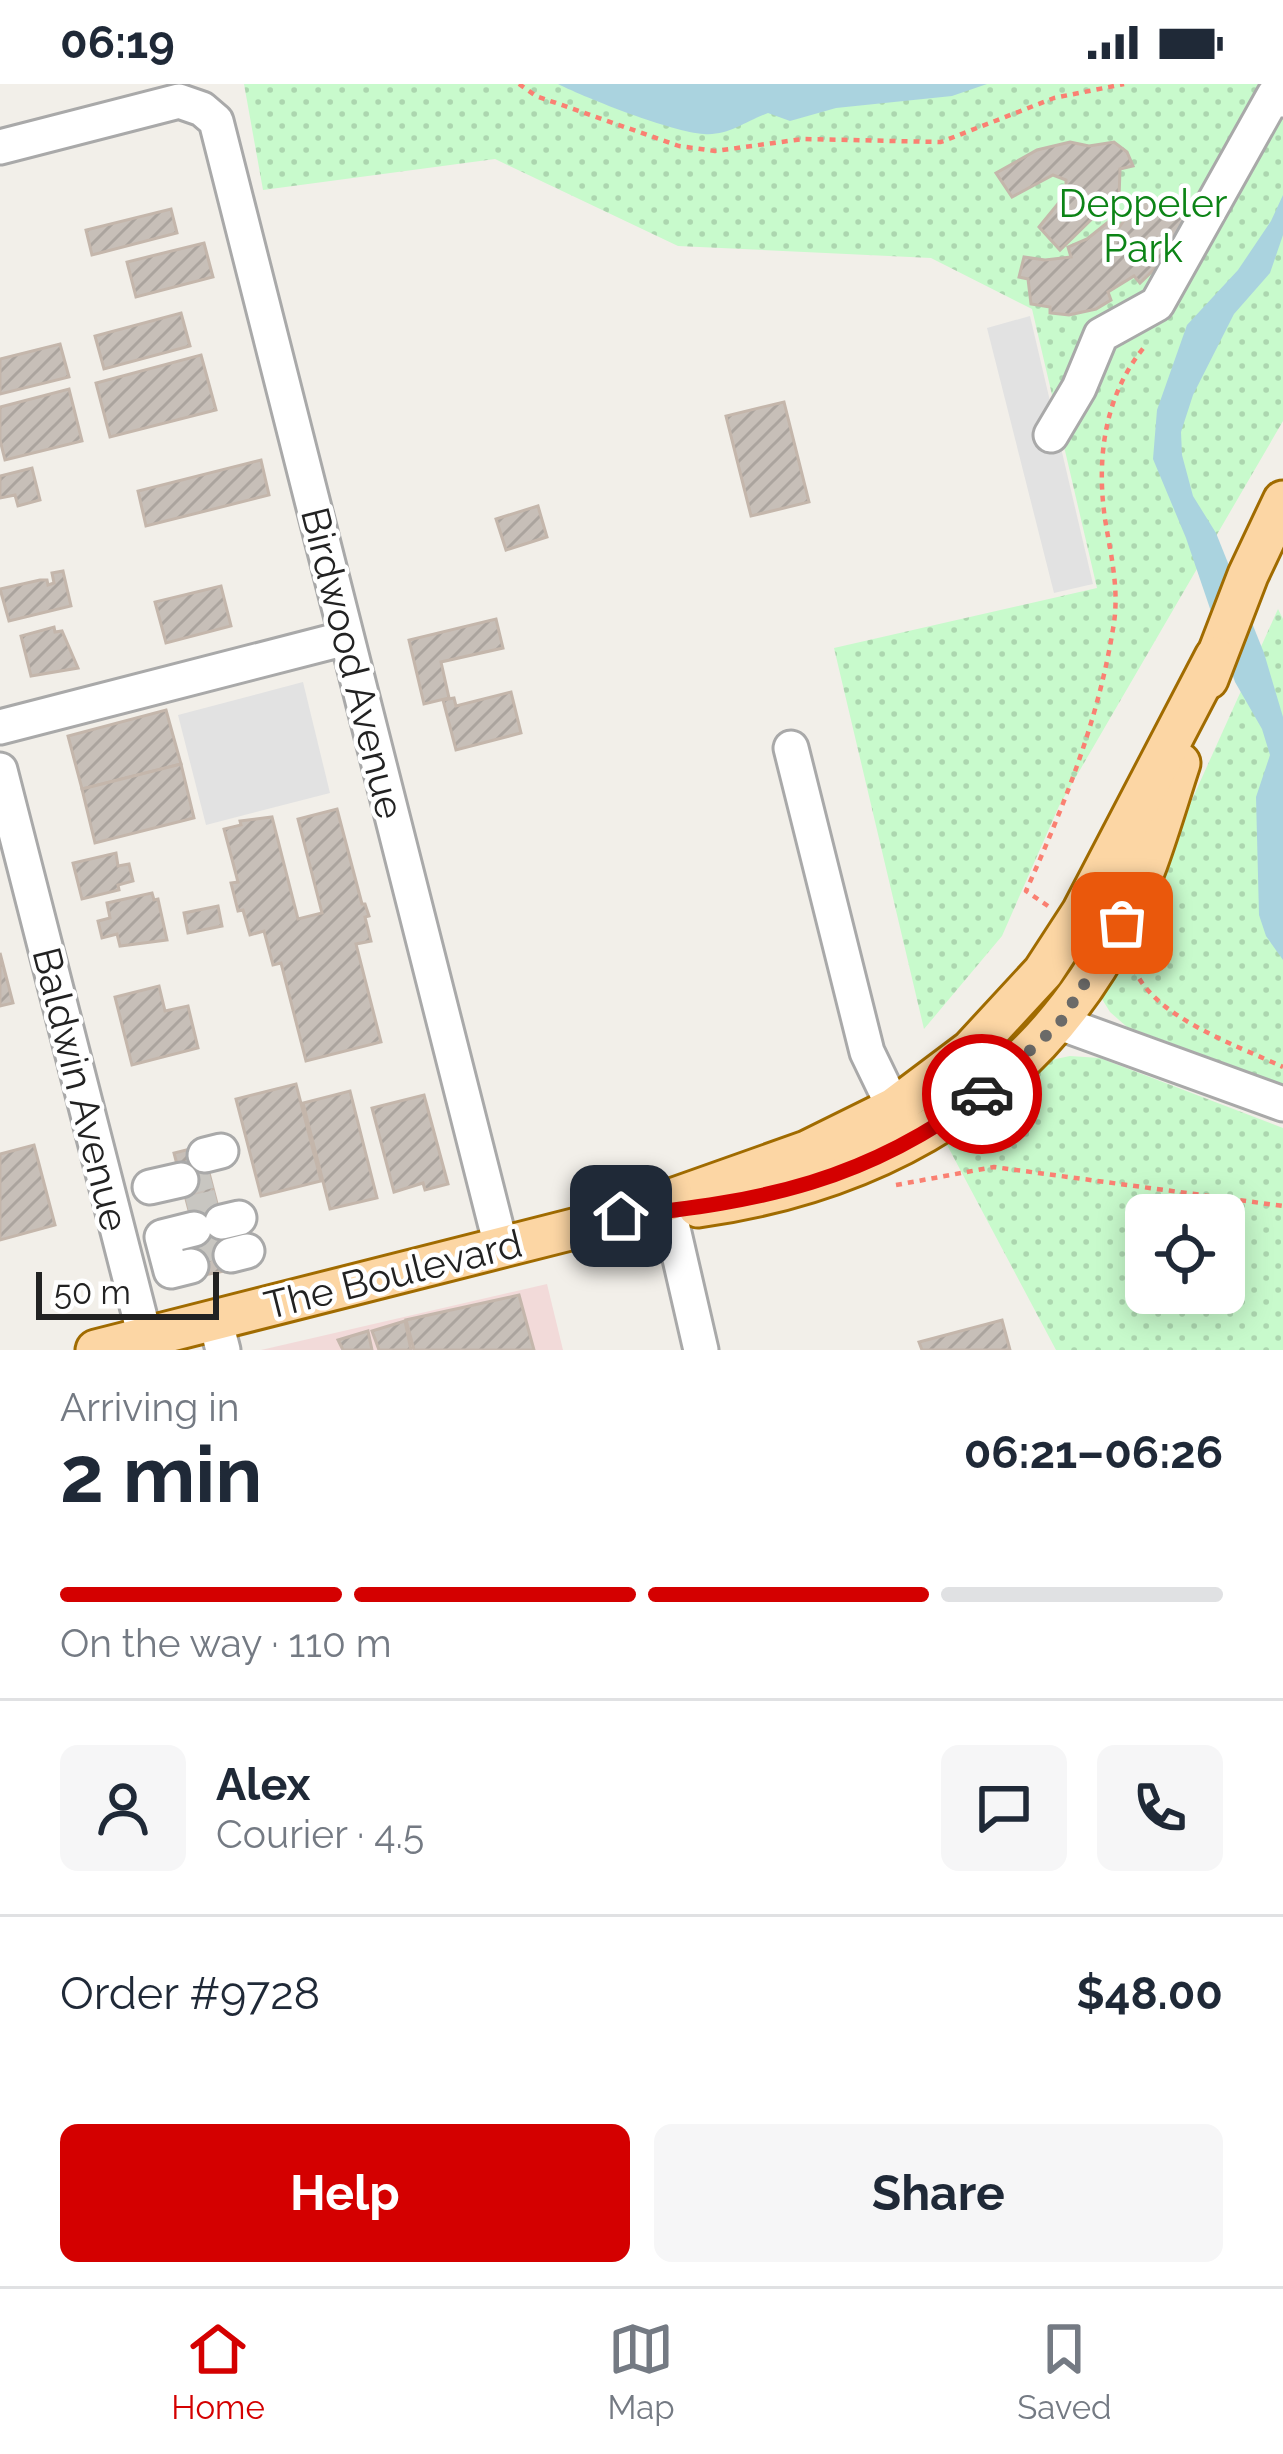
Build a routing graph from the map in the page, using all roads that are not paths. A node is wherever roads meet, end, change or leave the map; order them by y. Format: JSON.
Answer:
{"nodes":[{"id":1,"x":203,"y":96,"type":"edge"},
{"id":2,"x":1283,"y":100,"type":"edge"},
{"id":3,"x":0,"y":147,"type":"edge"},
{"id":4,"x":1051,"y":435,"type":"dead end"},
{"id":5,"x":1283,"y":502,"type":"edge"},
{"id":6,"x":346,"y":638,"type":"junction"},
{"id":7,"x":1215,"y":657,"type":"junction"},
{"id":8,"x":0,"y":727,"type":"edge"},
{"id":9,"x":791,"y":748,"type":"dead end"},
{"id":10,"x":0,"y":770,"type":"edge"},
{"id":11,"x":1020,"y":1001,"type":"junction"},
{"id":12,"x":1060,"y":1023,"type":"junction"},
{"id":13,"x":1283,"y":1104,"type":"edge"},
{"id":14,"x":894,"y":1108,"type":"junction"},
{"id":15,"x":669,"y":1211,"type":"junction"},
{"id":16,"x":621,"y":1216,"type":"junction"},
{"id":17,"x":500,"y":1246,"type":"junction"},
{"id":18,"x":219,"y":1334,"type":"edge"},
{"id":19,"x":145,"y":1337,"type":"junction"},
{"id":20,"x":96,"y":1350,"type":"edge"},
{"id":21,"x":701,"y":1350,"type":"edge"}],
"edges":[{"from":1,"to":3,"type":"street"},
{"from":1,"to":6,"type":"street","name":"Birdwood Avenue"},
{"from":2,"to":4,"type":"street"},
{"from":5,"to":7,"type":"main road"},
{"from":6,"to":8,"type":"street"},
{"from":6,"to":17,"type":"street","name":"Birdwood Avenue"},
{"from":7,"to":11,"type":"main road","name":"The Boulevard"},
{"from":7,"to":12,"type":"main road","name":"The Boulevard"},
{"from":9,"to":14,"type":"street"},
{"from":10,"to":19,"type":"street","name":"Baldwin Avenue"},
{"from":11,"to":12,"type":"main road"},
{"from":11,"to":14,"type":"main road","name":"The Boulevard"},
{"from":12,"to":13,"type":"street"},
{"from":12,"to":15,"type":"main road","name":"The Boulevard"},
{"from":14,"to":16,"type":"main road","name":"The Boulevard"},
{"from":15,"to":16,"type":"main road","name":"The Boulevard"},
{"from":15,"to":21,"type":"street"},
{"from":16,"to":17,"type":"main road","name":"The Boulevard"},
{"from":17,"to":18,"type":"main road","name":"The Boulevard"},
{"from":18,"to":19,"type":"main road","name":"The Boulevard"},
{"from":19,"to":20,"type":"main road","name":"The Boulevard"}]}
